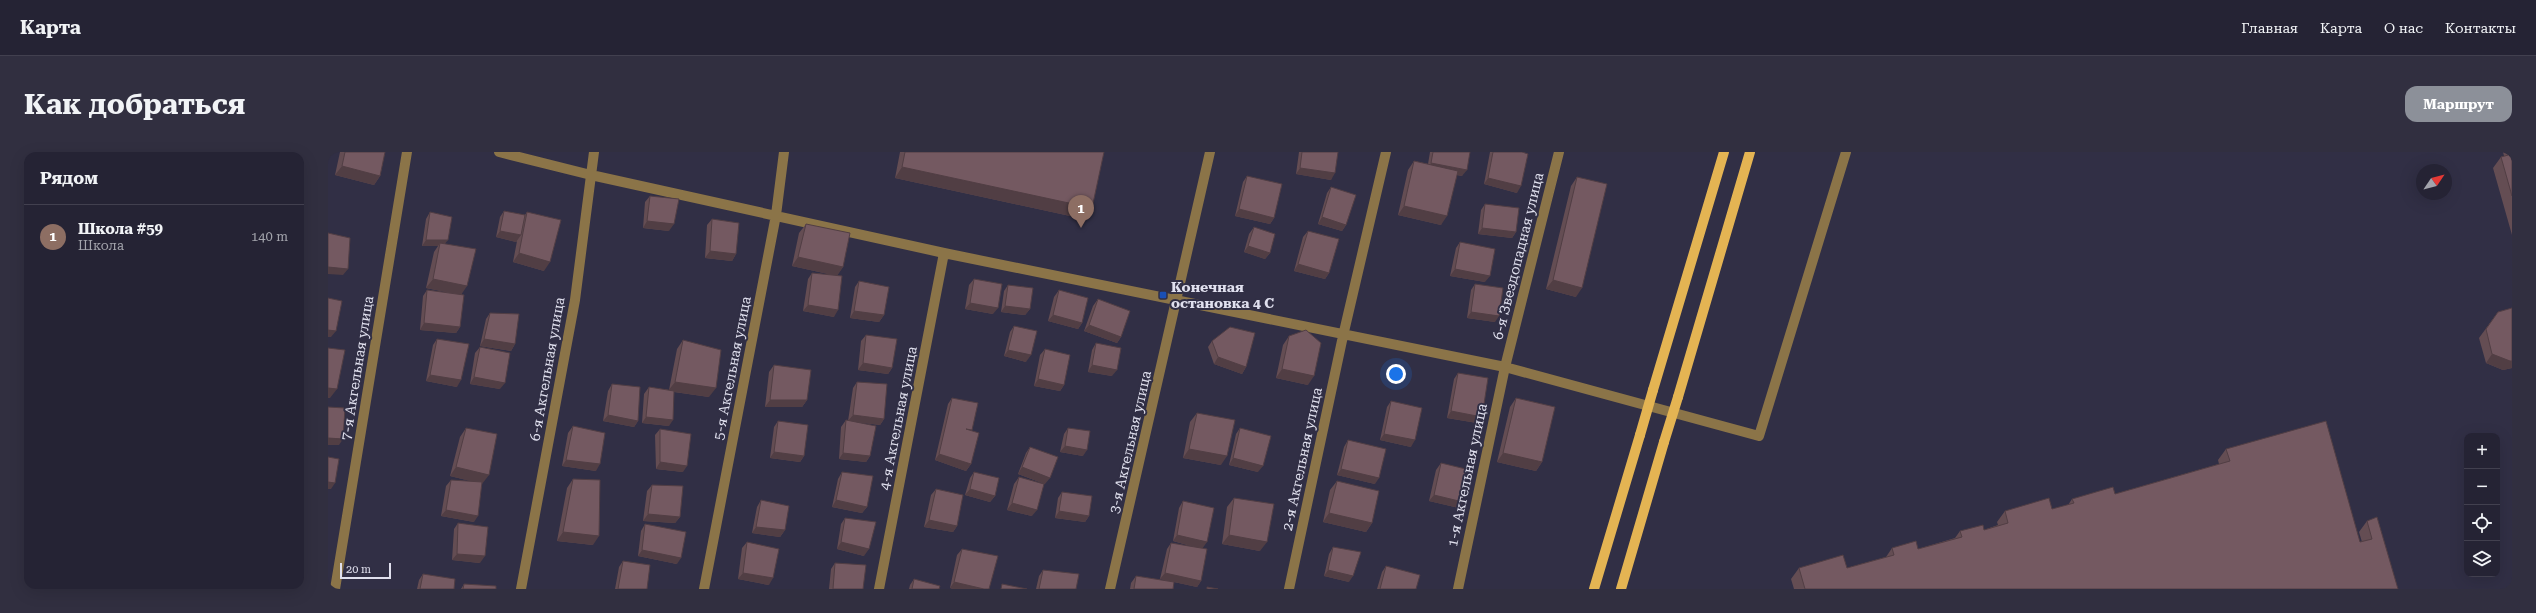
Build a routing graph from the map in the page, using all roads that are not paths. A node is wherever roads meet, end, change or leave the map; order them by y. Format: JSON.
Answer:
{"nodes":[{"id":1,"x":407,"y":152,"type":"edge"},
{"id":2,"x":499,"y":152,"type":"edge"},
{"id":3,"x":594,"y":152,"type":"edge"},
{"id":4,"x":784,"y":152,"type":"edge"},
{"id":5,"x":1210,"y":152,"type":"edge"},
{"id":6,"x":1386,"y":152,"type":"edge"},
{"id":7,"x":1559,"y":152,"type":"edge"},
{"id":8,"x":1724,"y":152,"type":"edge"},
{"id":9,"x":1750,"y":152,"type":"edge"},
{"id":10,"x":1846,"y":152,"type":"edge"},
{"id":11,"x":591,"y":175,"type":"junction"},
{"id":12,"x":776,"y":215,"type":"junction"},
{"id":13,"x":944,"y":253,"type":"junction"},
{"id":14,"x":1177,"y":302,"type":"junction"},
{"id":15,"x":1343,"y":336,"type":"junction"},
{"id":16,"x":1505,"y":367,"type":"junction"},
{"id":17,"x":335,"y":589,"type":"edge"},
{"id":18,"x":521,"y":589,"type":"edge"},
{"id":19,"x":704,"y":589,"type":"edge"},
{"id":20,"x":879,"y":589,"type":"edge"},
{"id":21,"x":1110,"y":589,"type":"edge"},
{"id":22,"x":1289,"y":589,"type":"edge"},
{"id":23,"x":1458,"y":589,"type":"edge"},
{"id":24,"x":1594,"y":589,"type":"edge"},
{"id":25,"x":1621,"y":589,"type":"edge"}],
"edges":[{"from":1,"to":17,"type":"street","name":"7-я Акгельная улица"},
{"from":2,"to":11,"type":"street"},
{"from":3,"to":11,"type":"street","name":"6-я Акгельная улица"},
{"from":4,"to":12,"type":"street","name":"5-я Акгельная улица"},
{"from":5,"to":14,"type":"street","name":"3-я Акгельная улица"},
{"from":6,"to":15,"type":"street","name":"2-я Акгельная улица"},
{"from":7,"to":16,"type":"street","name":"6-я Звездопадная улица"},
{"from":8,"to":24,"type":"main road","bridge":true},
{"from":9,"to":25,"type":"main road","bridge":true},
{"from":10,"to":16,"type":"street"},
{"from":11,"to":12,"type":"street"},
{"from":11,"to":18,"type":"street","name":"6-я Акгельная улица"},
{"from":12,"to":13,"type":"street"},
{"from":12,"to":19,"type":"street","name":"5-я Акгельная улица"},
{"from":13,"to":14,"type":"street"},
{"from":13,"to":20,"type":"street","name":"4-я Акгельная улица"},
{"from":14,"to":15,"type":"street"},
{"from":14,"to":21,"type":"street","name":"3-я Акгельная улица"},
{"from":15,"to":16,"type":"street"},
{"from":15,"to":22,"type":"street","name":"2-я Акгельная улица"},
{"from":16,"to":23,"type":"street","name":"1-я Акгельная улица"}]}
